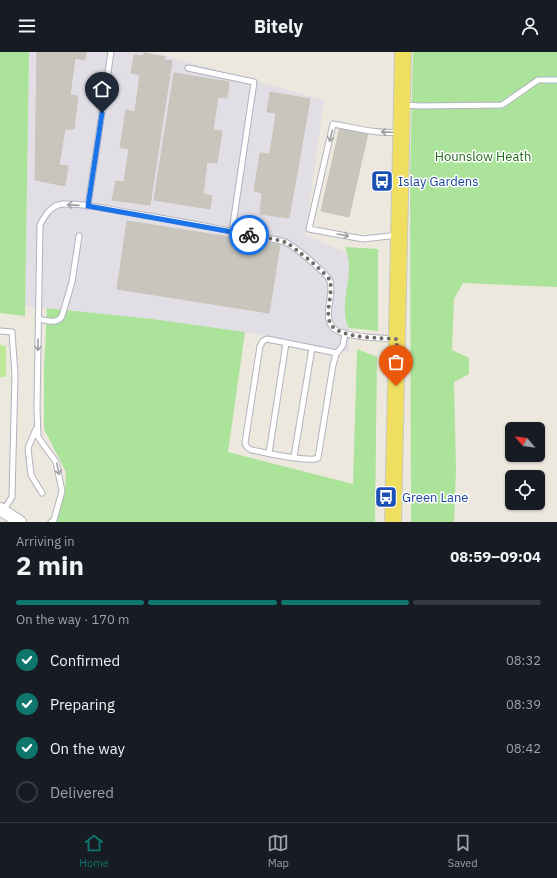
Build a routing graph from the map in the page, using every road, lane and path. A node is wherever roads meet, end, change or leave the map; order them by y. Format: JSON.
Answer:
{"nodes":[{"id":1,"x":111,"y":52,"type":"edge"},
{"id":2,"x":403,"y":52,"type":"edge"},
{"id":3,"x":188,"y":68,"type":"dead end"},
{"id":4,"x":557,"y":80,"type":"edge"},
{"id":5,"x":401,"y":105,"type":"junction"},
{"id":6,"x":400,"y":132,"type":"junction"},
{"id":7,"x":88,"y":206,"type":"junction"},
{"id":8,"x":232,"y":231,"type":"junction"},
{"id":9,"x":398,"y":235,"type":"junction"},
{"id":10,"x":79,"y":236,"type":"dead end"},
{"id":11,"x":38,"y":319,"type":"junction"},
{"id":12,"x":0,"y":331,"type":"edge"},
{"id":13,"x":345,"y":333,"type":"junction"},
{"id":14,"x":397,"y":339,"type":"junction"},
{"id":15,"x":286,"y":343,"type":"junction"},
{"id":16,"x":312,"y":348,"type":"junction"},
{"id":17,"x":337,"y":353,"type":"junction"},
{"id":18,"x":38,"y":426,"type":"junction"},
{"id":19,"x":269,"y":453,"type":"junction"},
{"id":20,"x":294,"y":457,"type":"junction"},
{"id":21,"x":42,"y":493,"type":"dead end"},
{"id":22,"x":2,"y":510,"type":"edge"},
{"id":23,"x":20,"y":522,"type":"edge"},
{"id":24,"x":51,"y":522,"type":"edge"},
{"id":25,"x":393,"y":522,"type":"edge"}],
"edges":[{"from":1,"to":7,"type":"lane"},
{"from":2,"to":5,"type":"main road"},
{"from":3,"to":8,"type":"lane"},
{"from":4,"to":5,"type":"lane"},
{"from":5,"to":6,"type":"main road"},
{"from":6,"to":9,"type":"main road"},
{"from":6,"to":9,"type":"lane","one_way":true},
{"from":7,"to":8,"type":"lane"},
{"from":7,"to":11,"type":"lane","one_way":true},
{"from":8,"to":13,"type":"lane"},
{"from":9,"to":14,"type":"main road"},
{"from":10,"to":11,"type":"lane"},
{"from":11,"to":18,"type":"lane","one_way":true},
{"from":12,"to":22,"type":"lane"},
{"from":13,"to":14,"type":"lane"},
{"from":13,"to":17,"type":"lane"},
{"from":14,"to":25,"type":"main road"},
{"from":15,"to":16,"type":"lane"},
{"from":15,"to":19,"type":"lane"},
{"from":15,"to":19,"type":"lane"},
{"from":16,"to":17,"type":"lane"},
{"from":16,"to":20,"type":"lane"},
{"from":17,"to":20,"type":"lane"},
{"from":18,"to":21,"type":"lane"},
{"from":18,"to":24,"type":"lane","one_way":true},
{"from":19,"to":20,"type":"lane"},
{"from":22,"to":23,"type":"street"}]}
